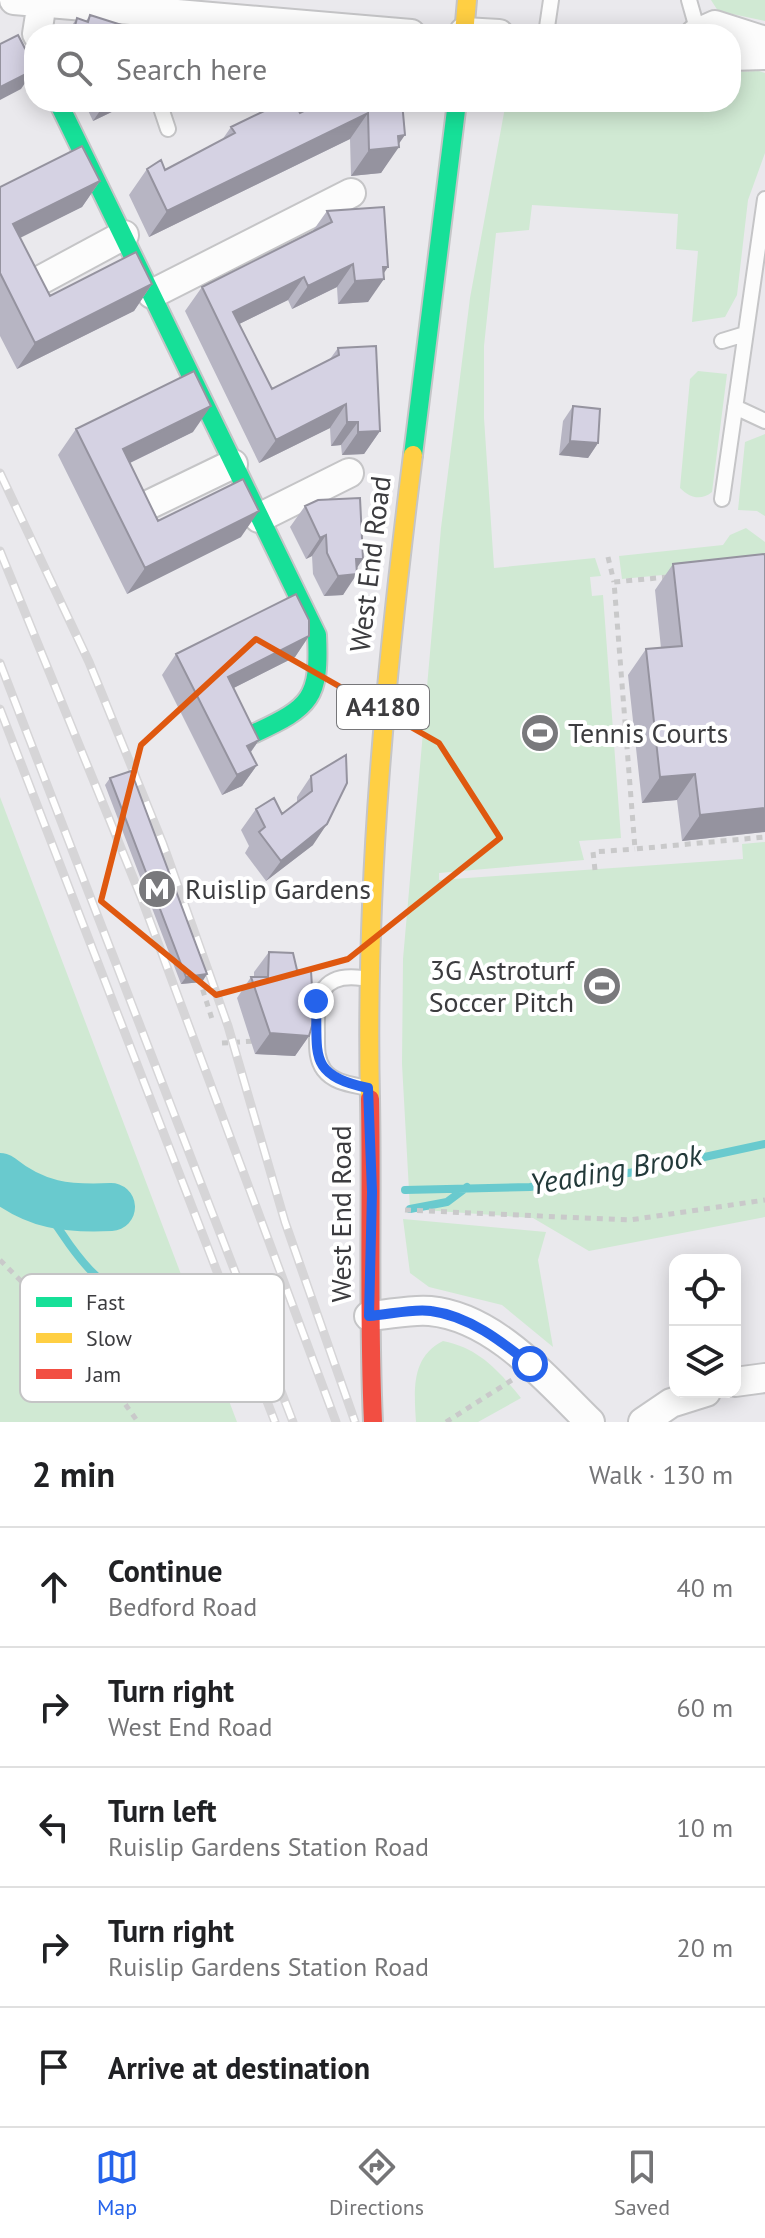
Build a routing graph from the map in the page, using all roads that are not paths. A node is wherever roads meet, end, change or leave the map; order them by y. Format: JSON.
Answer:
{"nodes":[{"id":1,"x":467,"y":0,"type":"edge"},
{"id":2,"x":551,"y":0,"type":"edge"},
{"id":3,"x":689,"y":0,"type":"edge"},
{"id":4,"x":28,"y":1,"type":"edge"},
{"id":5,"x":34,"y":24,"type":"edge"},
{"id":6,"x":163,"y":24,"type":"edge"},
{"id":7,"x":465,"y":24,"type":"edge"},
{"id":8,"x":547,"y":24,"type":"edge"},
{"id":9,"x":694,"y":24,"type":"edge"},
{"id":10,"x":741,"y":33,"type":"edge"},
{"id":11,"x":765,"y":41,"type":"edge"},
{"id":12,"x":765,"y":55,"type":"edge"},
{"id":13,"x":741,"y":56,"type":"edge"},
{"id":14,"x":63,"y":112,"type":"edge"},
{"id":15,"x":162,"y":112,"type":"edge"},
{"id":16,"x":456,"y":112,"type":"edge"},
{"id":17,"x":168,"y":129,"type":"dead end"},
{"id":18,"x":351,"y":193,"type":"dead end"},
{"id":19,"x":765,"y":199,"type":"edge"},
{"id":20,"x":124,"y":235,"type":"junction"},
{"id":21,"x":37,"y":282,"type":"edge"},
{"id":22,"x":152,"y":294,"type":"junction"},
{"id":23,"x":745,"y":334,"type":"junction"},
{"id":24,"x":722,"y":341,"type":"dead end"},
{"id":25,"x":735,"y":407,"type":"junction"},
{"id":26,"x":765,"y":421,"type":"edge"},
{"id":27,"x":233,"y":464,"type":"junction"},
{"id":28,"x":349,"y":473,"type":"dead end"},
{"id":29,"x":722,"y":499,"type":"dead end"},
{"id":30,"x":144,"y":507,"type":"edge"},
{"id":31,"x":259,"y":518,"type":"junction"},
{"id":32,"x":255,"y":733,"type":"edge"},
{"id":33,"x":367,"y":979,"type":"junction"},
{"id":34,"x":368,"y":1088,"type":"junction"},
{"id":35,"x":369,"y":1316,"type":"junction"},
{"id":36,"x":765,"y":1378,"type":"edge"},
{"id":37,"x":741,"y":1381,"type":"edge"},
{"id":38,"x":687,"y":1398,"type":"edge"},
{"id":39,"x":371,"y":1421,"type":"edge"},
{"id":40,"x":590,"y":1422,"type":"edge"},
{"id":41,"x":643,"y":1422,"type":"edge"}],
"edges":[{"from":1,"to":7,"type":"main road"},
{"from":2,"to":8,"type":"lane"},
{"from":3,"to":9,"type":"lane"},
{"from":4,"to":5,"type":"street"},
{"from":4,"to":6,"type":"street"},
{"from":10,"to":11,"type":"street"},
{"from":12,"to":13,"type":"street"},
{"from":14,"to":20,"type":"main road"},
{"from":15,"to":17,"type":"lane"},
{"from":16,"to":33,"type":"main road","name":"West End Road","number":"A4180"},
{"from":18,"to":22,"type":"street"},
{"from":19,"to":23,"type":"lane"},
{"from":20,"to":21,"type":"street"},
{"from":20,"to":22,"type":"main road"},
{"from":22,"to":27,"type":"main road"},
{"from":23,"to":24,"type":"lane"},
{"from":23,"to":25,"type":"lane"},
{"from":25,"to":26,"type":"lane"},
{"from":25,"to":29,"type":"lane"},
{"from":27,"to":30,"type":"street"},
{"from":27,"to":31,"type":"main road"},
{"from":28,"to":31,"type":"street"},
{"from":31,"to":32,"type":"main road"},
{"from":33,"to":34,"type":"main road","name":"West End Road","number":"A4180"},
{"from":33,"to":34,"type":"lane"},
{"from":34,"to":35,"type":"main road","name":"West End Road","number":"A4180"},
{"from":35,"to":39,"type":"main road","name":"West End Road","number":"A4180"},
{"from":35,"to":40,"type":"street"},
{"from":36,"to":37,"type":"street"},
{"from":38,"to":41,"type":"street"}]}
